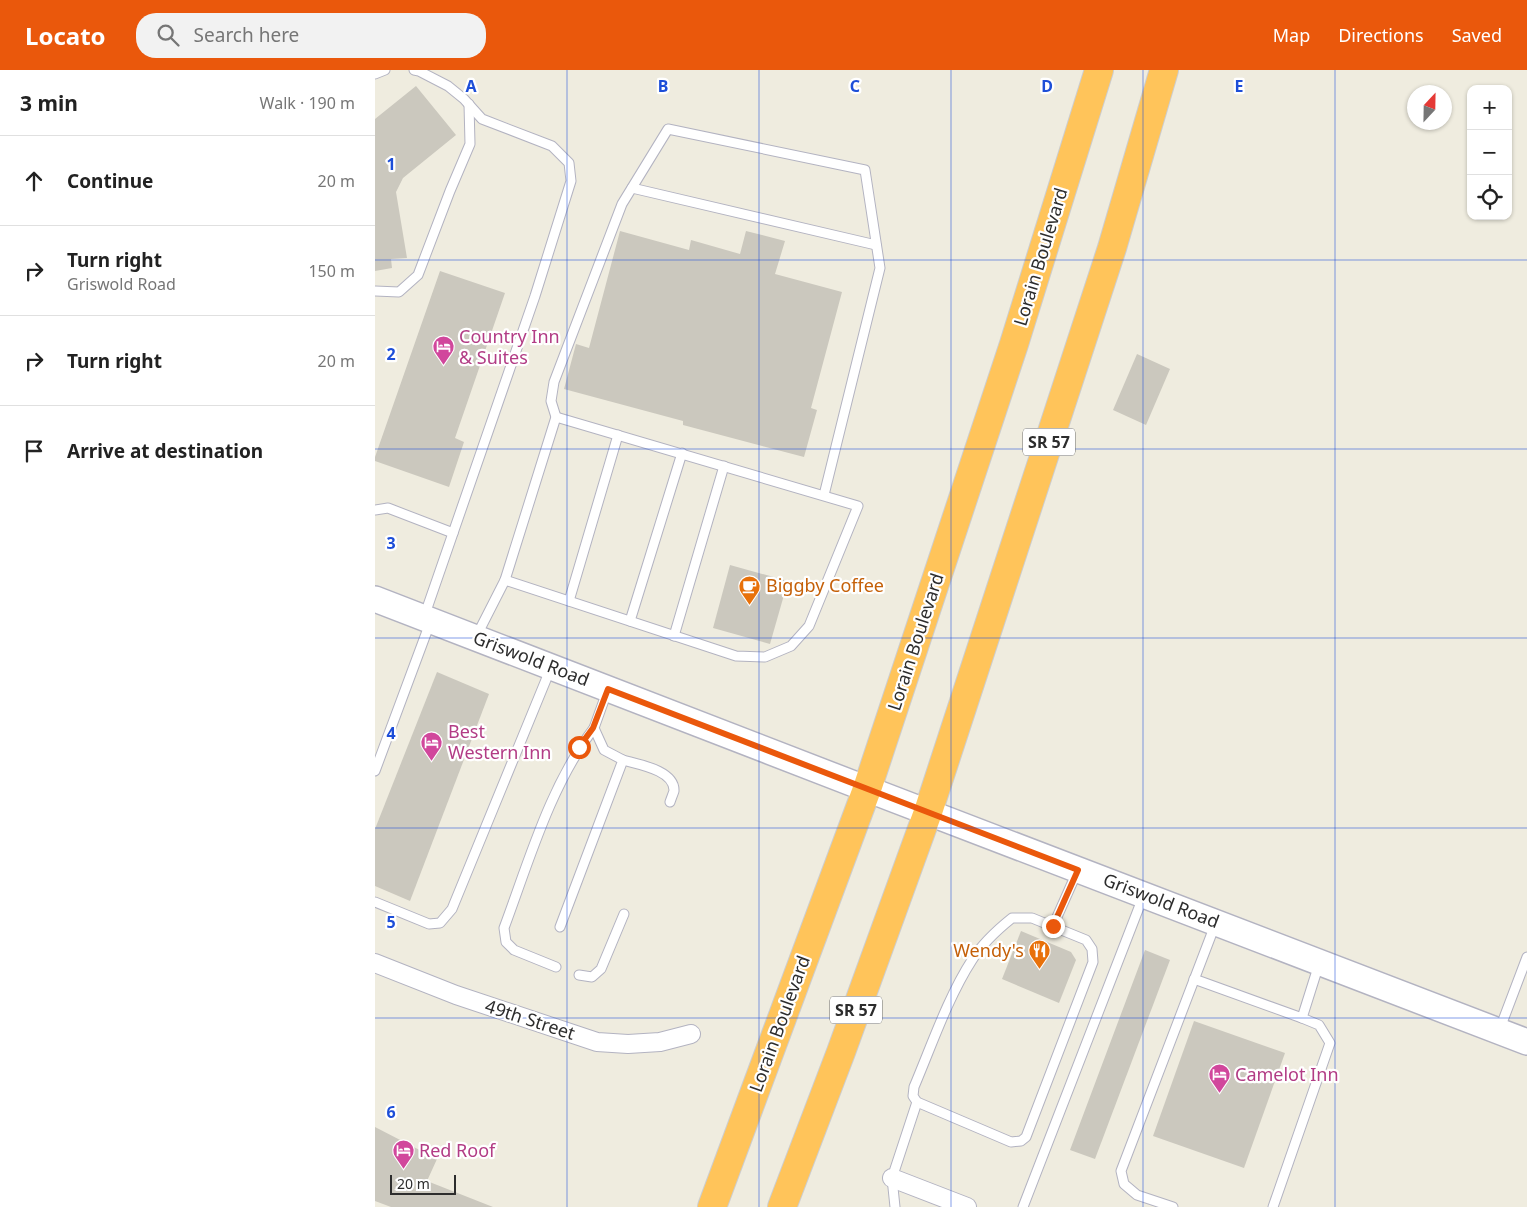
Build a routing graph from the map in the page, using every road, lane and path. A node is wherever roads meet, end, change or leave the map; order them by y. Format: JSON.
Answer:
{"nodes":[{"id":1,"x":385,"y":70,"type":"edge"},
{"id":2,"x":415,"y":70,"type":"edge"},
{"id":3,"x":1099,"y":70,"type":"edge"},
{"id":4,"x":1164,"y":70,"type":"edge"},
{"id":5,"x":375,"y":74,"type":"edge"},
{"id":6,"x":469,"y":104,"type":"junction"},
{"id":7,"x":632,"y":188,"type":"junction"},
{"id":8,"x":876,"y":245,"type":"junction"},
{"id":9,"x":375,"y":291,"type":"edge"},
{"id":10,"x":556,"y":417,"type":"junction"},
{"id":11,"x":618,"y":435,"type":"junction"},
{"id":12,"x":682,"y":453,"type":"junction"},
{"id":13,"x":724,"y":466,"type":"junction"},
{"id":14,"x":824,"y":495,"type":"junction"},
{"id":15,"x":375,"y":510,"type":"edge"},
{"id":16,"x":453,"y":533,"type":"junction"},
{"id":17,"x":505,"y":580,"type":"junction"},
{"id":18,"x":375,"y":599,"type":"edge"},
{"id":19,"x":569,"y":601,"type":"junction"},
{"id":20,"x":427,"y":619,"type":"junction"},
{"id":21,"x":630,"y":621,"type":"junction"},
{"id":22,"x":674,"y":636,"type":"junction"},
{"id":23,"x":476,"y":638,"type":"junction"},
{"id":24,"x":551,"y":667,"type":"junction"},
{"id":25,"x":608,"y":689,"type":"junction"},
{"id":26,"x":593,"y":728,"type":"junction"},
{"id":27,"x":623,"y":760,"type":"junction"},
{"id":28,"x":375,"y":771,"type":"edge"},
{"id":29,"x":867,"y":789,"type":"junction"},
{"id":30,"x":670,"y":802,"type":"dead end"},
{"id":31,"x":928,"y":812,"type":"junction"},
{"id":32,"x":1078,"y":870,"type":"junction"},
{"id":33,"x":1144,"y":895,"type":"junction"},
{"id":34,"x":375,"y":902,"type":"edge"},
{"id":35,"x":624,"y":914,"type":"dead end"},
{"id":36,"x":1216,"y":922,"type":"junction"},
{"id":37,"x":1053,"y":926,"type":"junction"},
{"id":38,"x":560,"y":928,"type":"dead end"},
{"id":39,"x":1527,"y":957,"type":"edge"},
{"id":40,"x":1319,"y":962,"type":"junction"},
{"id":41,"x":375,"y":963,"type":"edge"},
{"id":42,"x":556,"y":967,"type":"dead end"},
{"id":43,"x":579,"y":975,"type":"dead end"},
{"id":44,"x":1194,"y":979,"type":"junction"},
{"id":45,"x":1302,"y":1018,"type":"junction"},
{"id":46,"x":1499,"y":1031,"type":"junction"},
{"id":47,"x":691,"y":1034,"type":"dead end"},
{"id":48,"x":1527,"y":1042,"type":"edge"},
{"id":49,"x":917,"y":1102,"type":"junction"},
{"id":50,"x":893,"y":1178,"type":"junction"},
{"id":51,"x":712,"y":1207,"type":"edge"},
{"id":52,"x":782,"y":1207,"type":"edge"},
{"id":53,"x":895,"y":1207,"type":"edge"},
{"id":54,"x":967,"y":1207,"type":"edge"},
{"id":55,"x":1023,"y":1207,"type":"edge"},
{"id":56,"x":1173,"y":1207,"type":"edge"},
{"id":57,"x":1273,"y":1207,"type":"edge"}],
"edges":[{"from":1,"to":5,"type":"lane"},
{"from":2,"to":6,"type":"lane"},
{"from":3,"to":29,"type":"highway","name":"Lorain Boulevard"},
{"from":4,"to":31,"type":"highway","number":"SR 57"},
{"from":6,"to":9,"type":"lane"},
{"from":6,"to":16,"type":"lane"},
{"from":7,"to":8,"type":"lane"},
{"from":7,"to":8,"type":"lane"},
{"from":7,"to":10,"type":"lane"},
{"from":8,"to":14,"type":"lane"},
{"from":10,"to":11,"type":"lane"},
{"from":10,"to":17,"type":"lane"},
{"from":11,"to":12,"type":"lane"},
{"from":11,"to":19,"type":"lane"},
{"from":12,"to":13,"type":"lane"},
{"from":12,"to":21,"type":"lane"},
{"from":13,"to":14,"type":"lane"},
{"from":13,"to":22,"type":"lane"},
{"from":14,"to":22,"type":"lane"},
{"from":15,"to":16,"type":"lane"},
{"from":16,"to":20,"type":"lane"},
{"from":17,"to":19,"type":"lane"},
{"from":17,"to":23,"type":"lane"},
{"from":18,"to":20,"type":"street","name":"Griswold Road"},
{"from":19,"to":21,"type":"lane"},
{"from":20,"to":23,"type":"street","name":"Griswold Road"},
{"from":20,"to":28,"type":"lane"},
{"from":21,"to":22,"type":"lane"},
{"from":23,"to":24,"type":"street","name":"Griswold Road"},
{"from":24,"to":25,"type":"street","name":"Griswold Road"},
{"from":24,"to":34,"type":"lane"},
{"from":25,"to":26,"type":"lane"},
{"from":25,"to":29,"type":"street","name":"Griswold Road"},
{"from":26,"to":27,"type":"lane"},
{"from":26,"to":42,"type":"lane"},
{"from":27,"to":30,"type":"lane"},
{"from":27,"to":38,"type":"lane"},
{"from":29,"to":31,"type":"street","name":"Griswold Road"},
{"from":29,"to":51,"type":"highway","name":"Lorain Boulevard"},
{"from":31,"to":32,"type":"street","name":"Griswold Road"},
{"from":31,"to":52,"type":"highway","number":"SR 57"},
{"from":32,"to":33,"type":"street","name":"Griswold Road"},
{"from":32,"to":37,"type":"lane"},
{"from":33,"to":36,"type":"street","name":"Griswold Road"},
{"from":33,"to":55,"type":"lane"},
{"from":35,"to":43,"type":"lane"},
{"from":36,"to":40,"type":"street","name":"Griswold Road"},
{"from":36,"to":44,"type":"lane"},
{"from":37,"to":49,"type":"lane"},
{"from":37,"to":49,"type":"lane"},
{"from":39,"to":46,"type":"lane"},
{"from":40,"to":45,"type":"lane"},
{"from":40,"to":46,"type":"street","name":"Griswold Road"},
{"from":41,"to":47,"type":"street","name":"49th Street"},
{"from":44,"to":45,"type":"lane"},
{"from":44,"to":56,"type":"lane"},
{"from":45,"to":57,"type":"lane"},
{"from":46,"to":48,"type":"street","name":"Griswold Road"},
{"from":49,"to":50,"type":"lane"},
{"from":50,"to":53,"type":"lane"},
{"from":50,"to":54,"type":"street"}]}
